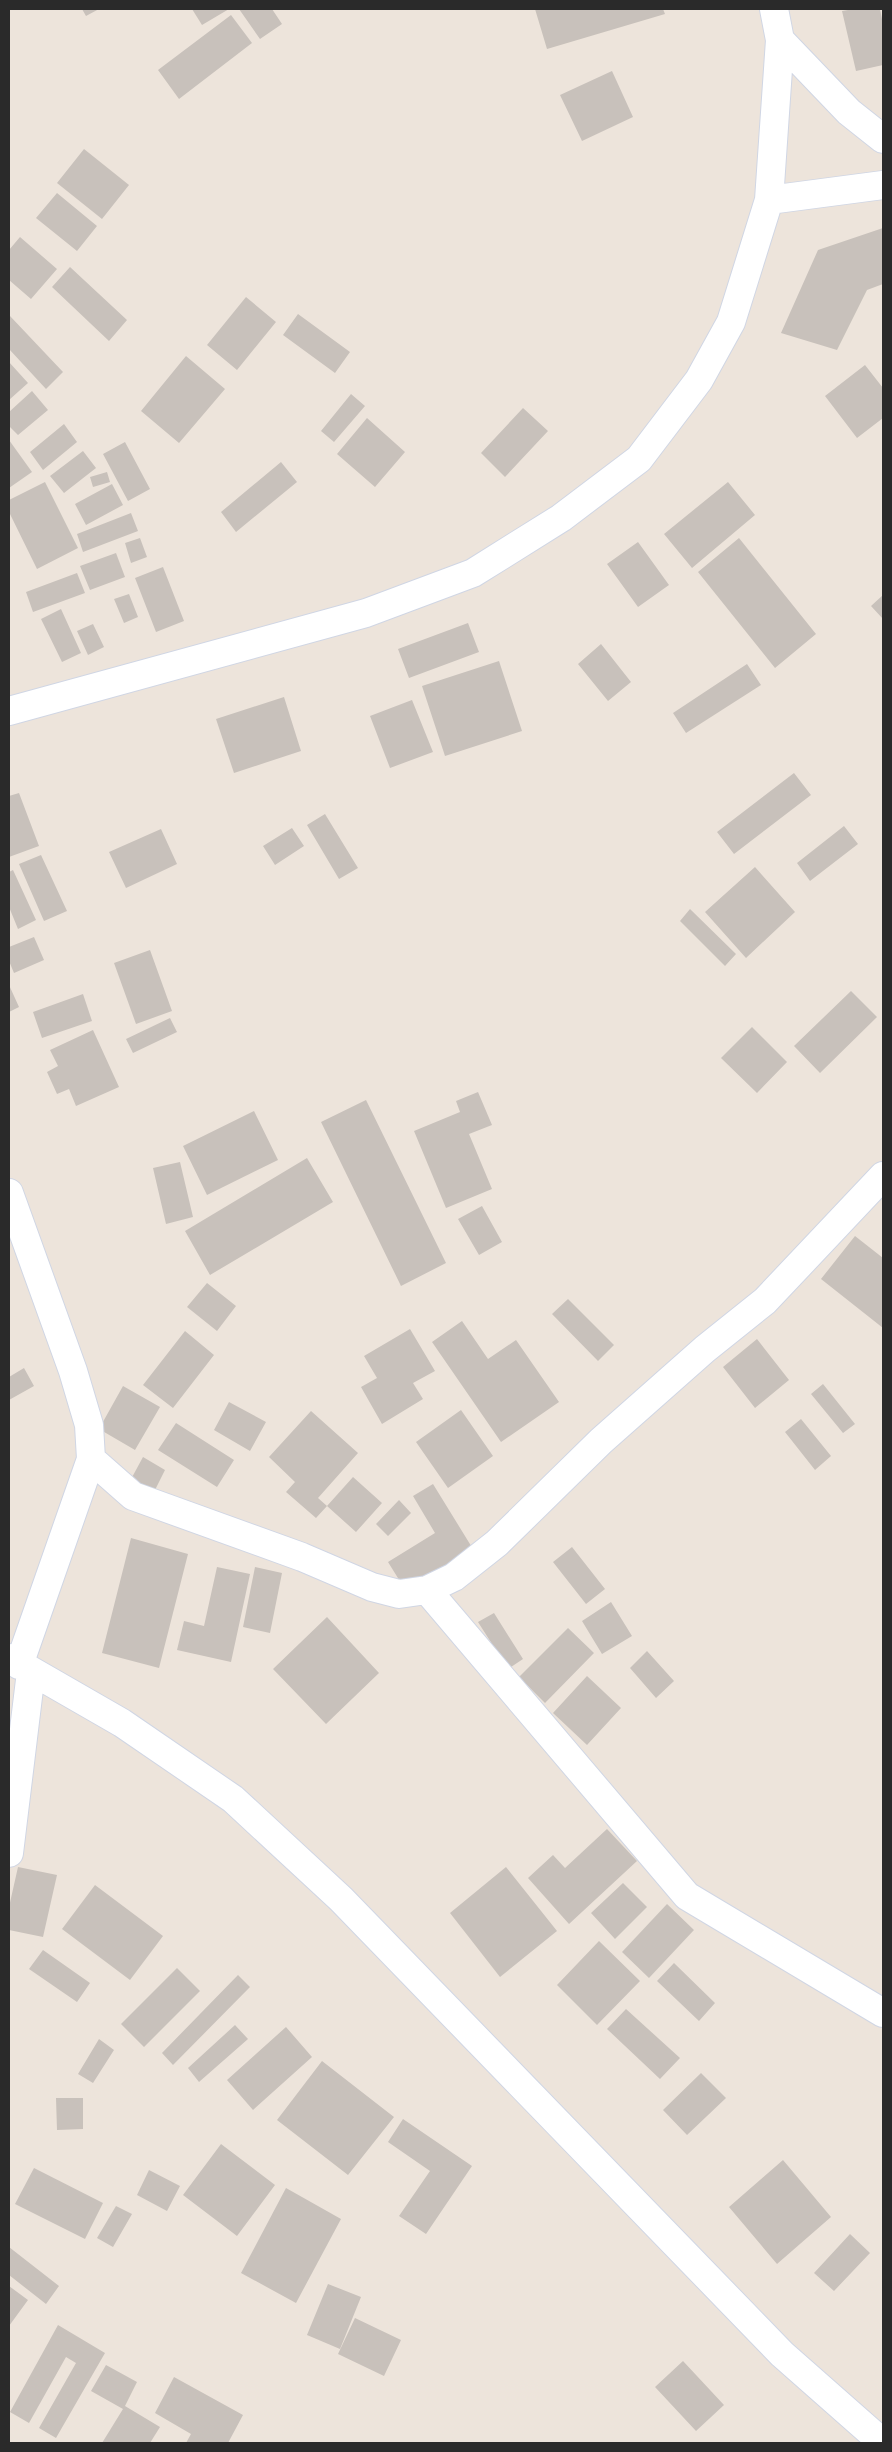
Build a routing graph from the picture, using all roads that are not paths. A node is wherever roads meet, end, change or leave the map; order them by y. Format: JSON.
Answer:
{"nodes":[{"id":1,"x":774,"y":9,"type":"edge"},
{"id":2,"x":780,"y":40,"type":"junction"},
{"id":3,"x":883,"y":139,"type":"edge"},
{"id":4,"x":883,"y":185,"type":"edge"},
{"id":5,"x":770,"y":200,"type":"junction"},
{"id":6,"x":9,"y":711,"type":"edge"},
{"id":7,"x":883,"y":1176,"type":"edge"},
{"id":8,"x":9,"y":1193,"type":"edge"},
{"id":9,"x":91,"y":1459,"type":"junction"},
{"id":10,"x":427,"y":1590,"type":"junction"},
{"id":11,"x":20,"y":1665,"type":"edge"},
{"id":12,"x":9,"y":1853,"type":"edge"},
{"id":13,"x":883,"y":2013,"type":"edge"},
{"id":14,"x":883,"y":2443,"type":"edge"}],
"edges":[{"from":1,"to":2,"type":"street"},
{"from":2,"to":3,"type":"street"},
{"from":2,"to":5,"type":"street"},
{"from":4,"to":5,"type":"street"},
{"from":5,"to":6,"type":"street"},
{"from":7,"to":10,"type":"street"},
{"from":8,"to":9,"type":"street"},
{"from":9,"to":10,"type":"street"},
{"from":9,"to":11,"type":"street"},
{"from":10,"to":13,"type":"street"},
{"from":11,"to":12,"type":"street"},
{"from":11,"to":14,"type":"street"}]}
